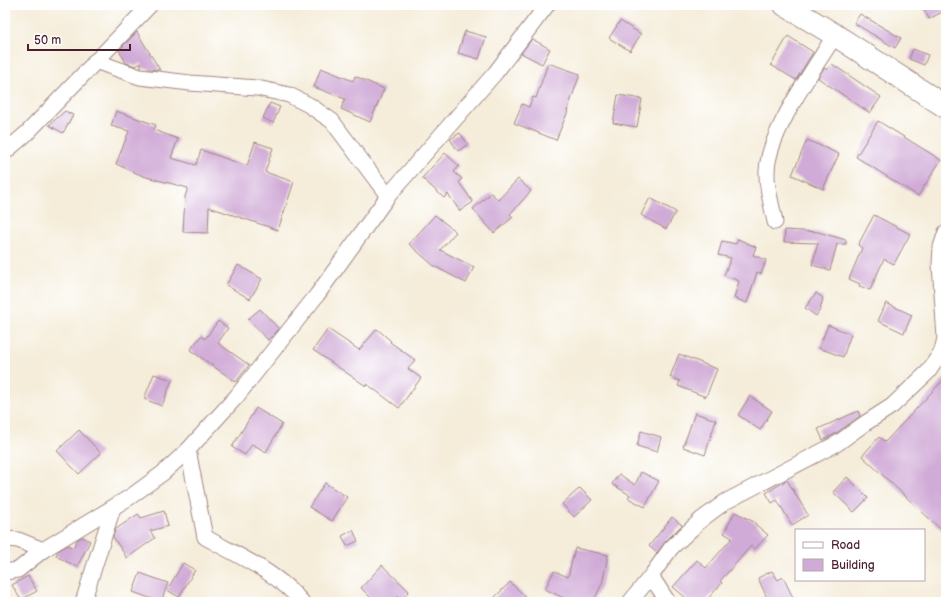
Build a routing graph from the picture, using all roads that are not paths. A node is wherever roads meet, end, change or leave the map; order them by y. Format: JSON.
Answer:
{"nodes":[{"id":1,"x":150,"y":5,"type":"edge"},
{"id":2,"x":547,"y":5,"type":"edge"},
{"id":3,"x":785,"y":5,"type":"edge"},
{"id":4,"x":835,"y":34,"type":"junction"},
{"id":5,"x":95,"y":61,"type":"junction"},
{"id":6,"x":946,"y":107,"type":"edge"},
{"id":7,"x":5,"y":152,"type":"edge"},
{"id":8,"x":388,"y":196,"type":"junction"},
{"id":9,"x":775,"y":222,"type":"dead end"},
{"id":10,"x":946,"y":232,"type":"edge"},
{"id":11,"x":188,"y":450,"type":"junction"},
{"id":12,"x":113,"y":508,"type":"junction"},
{"id":13,"x":5,"y":539,"type":"edge"},
{"id":14,"x":43,"y":550,"type":"junction"},
{"id":15,"x":5,"y":572,"type":"edge"},
{"id":16,"x":651,"y":576,"type":"junction"},
{"id":17,"x":83,"y":602,"type":"edge"},
{"id":18,"x":302,"y":602,"type":"edge"},
{"id":19,"x":630,"y":602,"type":"edge"},
{"id":20,"x":668,"y":602,"type":"edge"}],
"edges":[{"from":1,"to":5,"type":"street"},
{"from":2,"to":8,"type":"street"},
{"from":3,"to":4,"type":"main road"},
{"from":4,"to":6,"type":"main road"},
{"from":4,"to":9,"type":"street"},
{"from":5,"to":7,"type":"street"},
{"from":5,"to":8,"type":"street"},
{"from":8,"to":11,"type":"street"},
{"from":10,"to":16,"type":"street"},
{"from":11,"to":12,"type":"street"},
{"from":11,"to":18,"type":"street"},
{"from":12,"to":14,"type":"street"},
{"from":12,"to":17,"type":"street"},
{"from":13,"to":14,"type":"street"},
{"from":14,"to":15,"type":"street"},
{"from":16,"to":19,"type":"street"},
{"from":16,"to":20,"type":"street"}]}
